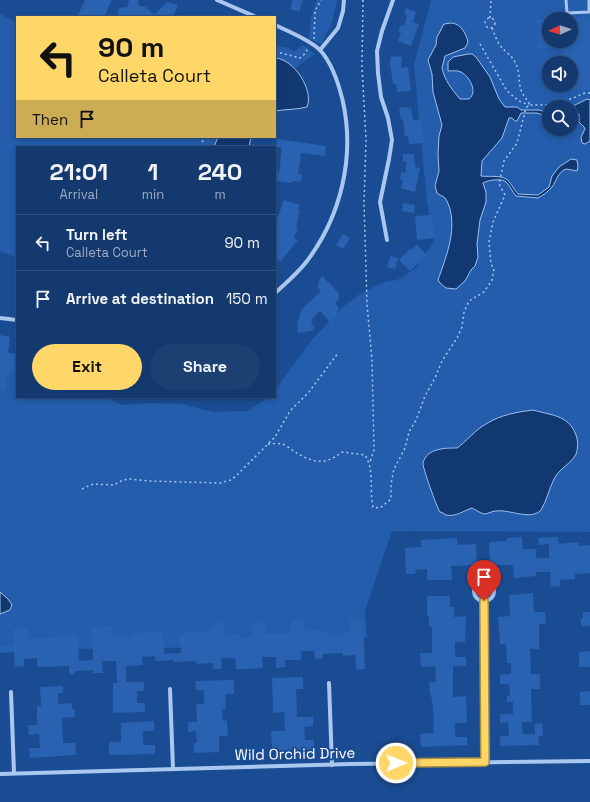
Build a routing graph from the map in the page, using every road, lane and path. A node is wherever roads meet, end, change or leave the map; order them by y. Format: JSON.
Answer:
{"nodes":[{"id":1,"x":217,"y":0,"type":"edge"},
{"id":2,"x":344,"y":0,"type":"edge"},
{"id":3,"x":363,"y":0,"type":"edge"},
{"id":4,"x":394,"y":0,"type":"edge"},
{"id":5,"x":491,"y":0,"type":"edge"},
{"id":6,"x":566,"y":0,"type":"edge"},
{"id":7,"x":589,"y":0,"type":"edge"},
{"id":8,"x":254,"y":16,"type":"edge"},
{"id":9,"x":490,"y":18,"type":"junction"},
{"id":10,"x":276,"y":25,"type":"edge"},
{"id":11,"x":492,"y":28,"type":"junction"},
{"id":12,"x":480,"y":44,"type":"dead end"},
{"id":13,"x":320,"y":50,"type":"junction"},
{"id":14,"x":590,"y":94,"type":"edge"},
{"id":15,"x":529,"y":105,"type":"junction"},
{"id":16,"x":387,"y":240,"type":"dead end"},
{"id":17,"x":276,"y":292,"type":"edge"},
{"id":18,"x":0,"y":318,"type":"edge"},
{"id":19,"x":16,"y":320,"type":"edge"},
{"id":20,"x":338,"y":353,"type":"dead end"},
{"id":21,"x":268,"y":444,"type":"junction"},
{"id":22,"x":370,"y":462,"type":"junction"},
{"id":23,"x":82,"y":489,"type":"dead end"},
{"id":24,"x":484,"y":601,"type":"junction"},
{"id":25,"x":329,"y":683,"type":"dead end"},
{"id":26,"x":170,"y":689,"type":"dead end"},
{"id":27,"x":11,"y":692,"type":"dead end"},
{"id":28,"x":590,"y":761,"type":"edge"},
{"id":29,"x":485,"y":762,"type":"junction"},
{"id":30,"x":332,"y":765,"type":"junction"},
{"id":31,"x":173,"y":769,"type":"junction"},
{"id":32,"x":0,"y":774,"type":"edge"},
{"id":33,"x":14,"y":774,"type":"junction"}],
"edges":[{"from":1,"to":8,"type":"street"},
{"from":2,"to":13,"type":"street"},
{"from":3,"to":22,"type":"path"},
{"from":4,"to":16,"type":"street"},
{"from":5,"to":9,"type":"path"},
{"from":6,"to":7,"type":"lane"},
{"from":9,"to":11,"type":"path"},
{"from":9,"to":11,"type":"path"},
{"from":10,"to":13,"type":"street"},
{"from":11,"to":15,"type":"path"},
{"from":12,"to":15,"type":"path"},
{"from":13,"to":17,"type":"street"},
{"from":14,"to":15,"type":"path"},
{"from":15,"to":22,"type":"path"},
{"from":18,"to":19,"type":"street"},
{"from":20,"to":21,"type":"path"},
{"from":21,"to":22,"type":"path"},
{"from":21,"to":23,"type":"path"},
{"from":24,"to":24,"type":"street"},
{"from":24,"to":29,"type":"street"},
{"from":25,"to":30,"type":"street"},
{"from":26,"to":31,"type":"street"},
{"from":27,"to":33,"type":"street"},
{"from":28,"to":29,"type":"street","name":"Wild Orchid Drive"},
{"from":29,"to":30,"type":"street","name":"Wild Orchid Drive"},
{"from":30,"to":31,"type":"street","name":"Wild Orchid Drive"},
{"from":31,"to":33,"type":"street","name":"Wild Orchid Drive"},
{"from":32,"to":33,"type":"street","name":"Wild Orchid Drive"}]}
